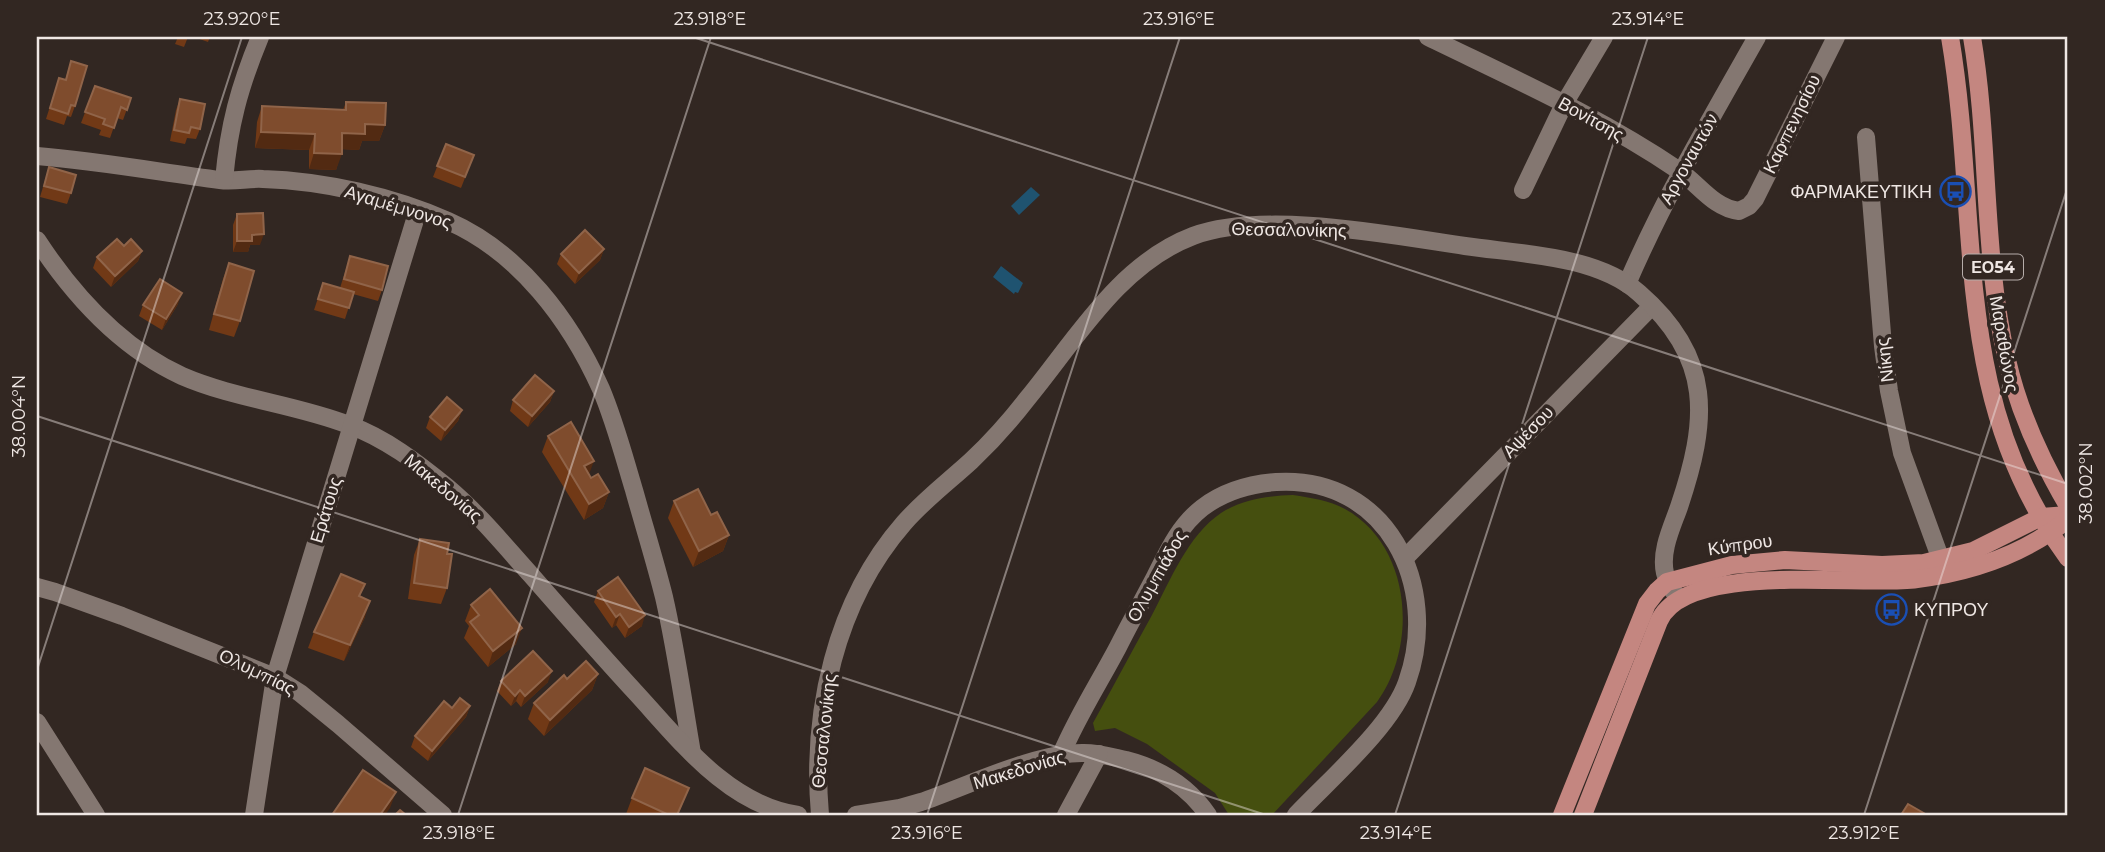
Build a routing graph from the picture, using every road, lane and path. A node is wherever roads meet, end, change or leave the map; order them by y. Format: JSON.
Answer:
{"nodes":[{"id":1,"x":260,"y":37,"type":"edge"},
{"id":2,"x":1428,"y":37,"type":"edge"},
{"id":3,"x":1604,"y":37,"type":"edge"},
{"id":4,"x":1757,"y":37,"type":"edge"},
{"id":5,"x":1836,"y":37,"type":"edge"},
{"id":6,"x":1950,"y":37,"type":"edge"},
{"id":7,"x":1972,"y":37,"type":"edge"},
{"id":8,"x":1564,"y":104,"type":"junction"},
{"id":9,"x":1866,"y":137,"type":"dead end"},
{"id":10,"x":37,"y":156,"type":"edge"},
{"id":11,"x":1680,"y":171,"type":"junction"},
{"id":12,"x":225,"y":180,"type":"junction"},
{"id":13,"x":1523,"y":190,"type":"dead end"},
{"id":14,"x":418,"y":209,"type":"junction"},
{"id":15,"x":1745,"y":209,"type":"joint"},
{"id":16,"x":37,"y":240,"type":"edge"},
{"id":17,"x":1627,"y":284,"type":"junction"},
{"id":18,"x":1652,"y":306,"type":"junction"},
{"id":19,"x":352,"y":425,"type":"junction"},
{"id":20,"x":2068,"y":506,"type":"edge"},
{"id":21,"x":2041,"y":517,"type":"junction"},
{"id":22,"x":2068,"y":517,"type":"edge"},
{"id":23,"x":2051,"y":533,"type":"junction"},
{"id":24,"x":1405,"y":558,"type":"junction"},
{"id":25,"x":2068,"y":558,"type":"edge"},
{"id":26,"x":1946,"y":567,"type":"junction"},
{"id":27,"x":1667,"y":582,"type":"junction"},
{"id":28,"x":37,"y":587,"type":"edge"},
{"id":29,"x":1679,"y":599,"type":"junction"},
{"id":30,"x":275,"y":677,"type":"junction"},
{"id":31,"x":37,"y":722,"type":"edge"},
{"id":32,"x":692,"y":753,"type":"junction"},
{"id":33,"x":1099,"y":754,"type":"junction"},
{"id":34,"x":1062,"y":755,"type":"junction"},
{"id":35,"x":96,"y":815,"type":"edge"},
{"id":36,"x":254,"y":815,"type":"edge"},
{"id":37,"x":443,"y":815,"type":"edge"},
{"id":38,"x":798,"y":815,"type":"edge"},
{"id":39,"x":820,"y":815,"type":"edge"},
{"id":40,"x":856,"y":815,"type":"edge"},
{"id":41,"x":1066,"y":815,"type":"edge"},
{"id":42,"x":1208,"y":815,"type":"edge"},
{"id":43,"x":1296,"y":815,"type":"edge"},
{"id":44,"x":1562,"y":815,"type":"edge"},
{"id":45,"x":1583,"y":815,"type":"edge"}],
"edges":[{"from":1,"to":12,"type":"street"},
{"from":2,"to":8,"type":"street","name":"Βονίτσης"},
{"from":3,"to":8,"type":"street"},
{"from":4,"to":11,"type":"street","name":"Αργοναυτών"},
{"from":5,"to":15,"type":"street","name":"Καρπενησίου"},
{"from":6,"to":21,"type":"main road","name":"Μαραθώνος","number":"ΕΟ54"},
{"from":7,"to":20,"type":"main road","name":"Μαραθώνος","number":"ΕΟ54"},
{"from":8,"to":11,"type":"street","name":"Βονίτσης"},
{"from":8,"to":13,"type":"street"},
{"from":9,"to":26,"type":"street","name":"Νίκης"},
{"from":10,"to":12,"type":"street","name":"Αγαμέμνονος"},
{"from":11,"to":15,"type":"street","name":"Βονίτσης"},
{"from":11,"to":17,"type":"street","name":"Αργοναυτών"},
{"from":12,"to":14,"type":"street","name":"Αγαμέμνονος"},
{"from":14,"to":19,"type":"street","name":"Εράτους"},
{"from":14,"to":32,"type":"street","name":"Αγαμέμνονος"},
{"from":16,"to":19,"type":"street","name":"Μακεδονίας"},
{"from":17,"to":18,"type":"street","name":"Θεσσαλονίκης"},
{"from":17,"to":39,"type":"street","name":"Θεσσαλονίκης"},
{"from":18,"to":24,"type":"street","name":"Αψέσου"},
{"from":18,"to":27,"type":"street","name":"Θεσσαλονίκης"},
{"from":19,"to":30,"type":"street","name":"Εράτους"},
{"from":19,"to":32,"type":"street","name":"Μακεδονίας"},
{"from":21,"to":22,"type":"main road","name":"Κύπρου"},
{"from":21,"to":23,"type":"main road","name":"Μαραθώνος","number":"ΕΟ54"},
{"from":21,"to":26,"type":"main road","name":"Κύπρου"},
{"from":22,"to":23,"type":"main road","name":"Κύπρου"},
{"from":23,"to":25,"type":"main road","name":"Μαραθώνος","number":"ΕΟ54"},
{"from":23,"to":26,"type":"main road","name":"Κύπρου"},
{"from":24,"to":34,"type":"street","name":"Ολυμπιάδος"},
{"from":24,"to":43,"type":"street","name":"Ολυμπιάδος"},
{"from":26,"to":27,"type":"main road","name":"Κύπρου"},
{"from":26,"to":29,"type":"main road","name":"Κύπρου"},
{"from":27,"to":29,"type":"street"},
{"from":27,"to":44,"type":"main road"},
{"from":28,"to":30,"type":"street","name":"Ολυμπίας"},
{"from":29,"to":45,"type":"main road"},
{"from":30,"to":36,"type":"street","name":"Εράτους"},
{"from":30,"to":37,"type":"street","name":"Ολυμπίας"},
{"from":31,"to":35,"type":"street"},
{"from":32,"to":38,"type":"street","name":"Μακεδονίας"},
{"from":33,"to":34,"type":"street","name":"Μακεδονίας"},
{"from":33,"to":41,"type":"street"},
{"from":33,"to":42,"type":"street","name":"Μακεδονίας"},
{"from":34,"to":40,"type":"street","name":"Μακεδονίας"}]}
